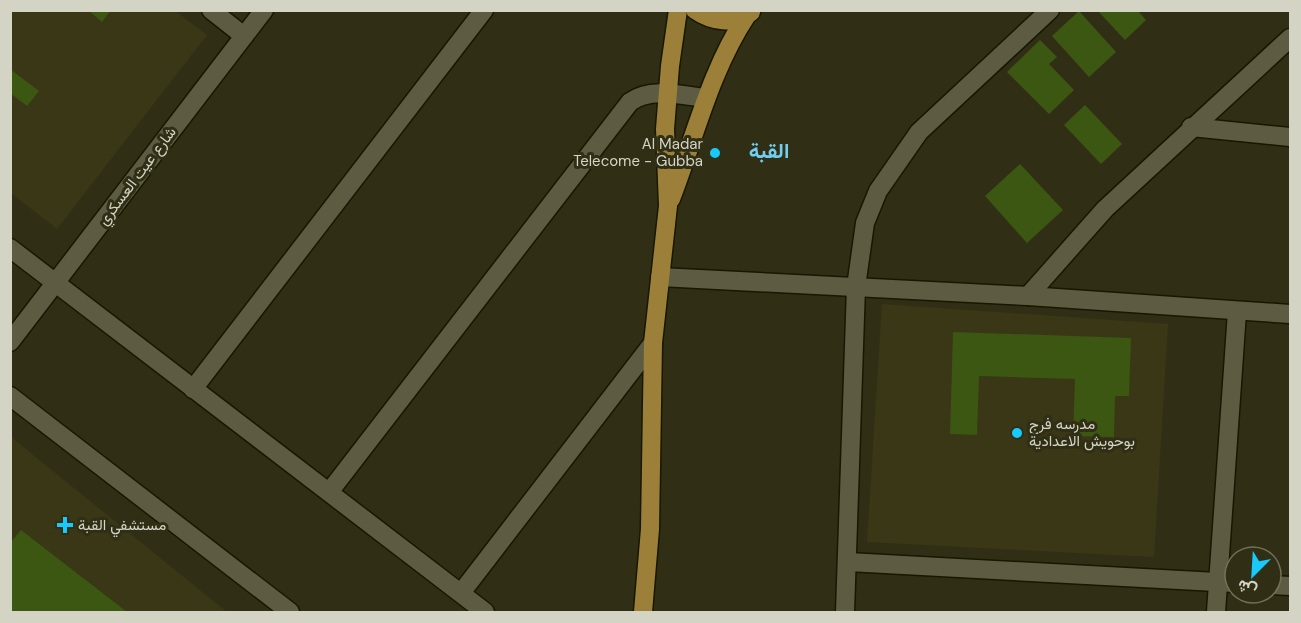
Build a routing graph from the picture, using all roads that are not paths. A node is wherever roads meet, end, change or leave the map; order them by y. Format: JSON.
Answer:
{"nodes":[{"id":1,"x":211,"y":10,"type":"edge"},
{"id":2,"x":264,"y":10,"type":"edge"},
{"id":3,"x":484,"y":10,"type":"edge"},
{"id":4,"x":678,"y":10,"type":"edge"},
{"id":5,"x":695,"y":10,"type":"edge"},
{"id":6,"x":1050,"y":10,"type":"edge"},
{"id":7,"x":749,"y":13,"type":"edge"},
{"id":8,"x":244,"y":36,"type":"junction"},
{"id":9,"x":1290,"y":38,"type":"edge"},
{"id":10,"x":668,"y":94,"type":"junction"},
{"id":11,"x":705,"y":98,"type":"junction"},
{"id":12,"x":1191,"y":127,"type":"junction"},
{"id":13,"x":1290,"y":138,"type":"edge"},
{"id":14,"x":668,"y":206,"type":"junction"},
{"id":15,"x":10,"y":248,"type":"edge"},
{"id":16,"x":660,"y":277,"type":"junction"},
{"id":17,"x":55,"y":284,"type":"junction"},
{"id":18,"x":856,"y":287,"type":"junction"},
{"id":19,"x":1028,"y":296,"type":"junction"},
{"id":20,"x":1237,"y":312,"type":"junction"},
{"id":21,"x":1290,"y":314,"type":"edge"},
{"id":22,"x":10,"y":342,"type":"edge"},
{"id":23,"x":653,"y":343,"type":"junction"},
{"id":24,"x":193,"y":388,"type":"junction"},
{"id":25,"x":10,"y":396,"type":"edge"},
{"id":26,"x":330,"y":491,"type":"junction"},
{"id":27,"x":1228,"y":545,"type":"edge"},
{"id":28,"x":848,"y":562,"type":"junction"},
{"id":29,"x":1223,"y":583,"type":"edge"},
{"id":30,"x":461,"y":593,"type":"junction"},
{"id":31,"x":1223,"y":594,"type":"edge"},
{"id":32,"x":290,"y":612,"type":"edge"},
{"id":33,"x":485,"y":612,"type":"edge"},
{"id":34,"x":643,"y":612,"type":"edge"},
{"id":35,"x":845,"y":612,"type":"edge"},
{"id":36,"x":1216,"y":612,"type":"edge"}],
"edges":[{"from":1,"to":8,"type":"street"},
{"from":2,"to":8,"type":"street","name":"شارع عيت العسكري"},
{"from":3,"to":24,"type":"street"},
{"from":4,"to":10,"type":"main road"},
{"from":5,"to":7,"type":"main road"},
{"from":6,"to":18,"type":"street"},
{"from":7,"to":11,"type":"main road"},
{"from":8,"to":17,"type":"street","name":"شارع عيت العسكري"},
{"from":9,"to":12,"type":"street"},
{"from":10,"to":11,"type":"street"},
{"from":10,"to":14,"type":"main road"},
{"from":10,"to":26,"type":"street"},
{"from":11,"to":14,"type":"main road"},
{"from":12,"to":13,"type":"street"},
{"from":12,"to":19,"type":"street"},
{"from":14,"to":16,"type":"main road"},
{"from":15,"to":17,"type":"street"},
{"from":16,"to":18,"type":"street"},
{"from":16,"to":23,"type":"main road"},
{"from":17,"to":22,"type":"street","name":"شارع عيت العسكري"},
{"from":17,"to":24,"type":"street"},
{"from":18,"to":19,"type":"street"},
{"from":18,"to":28,"type":"street"},
{"from":19,"to":20,"type":"street"},
{"from":20,"to":21,"type":"street"},
{"from":20,"to":27,"type":"street"},
{"from":23,"to":30,"type":"street"},
{"from":23,"to":34,"type":"main road"},
{"from":24,"to":26,"type":"street"},
{"from":25,"to":32,"type":"street"},
{"from":26,"to":30,"type":"street"},
{"from":28,"to":29,"type":"street"},
{"from":28,"to":35,"type":"street"},
{"from":30,"to":33,"type":"street"},
{"from":31,"to":36,"type":"street"}]}
